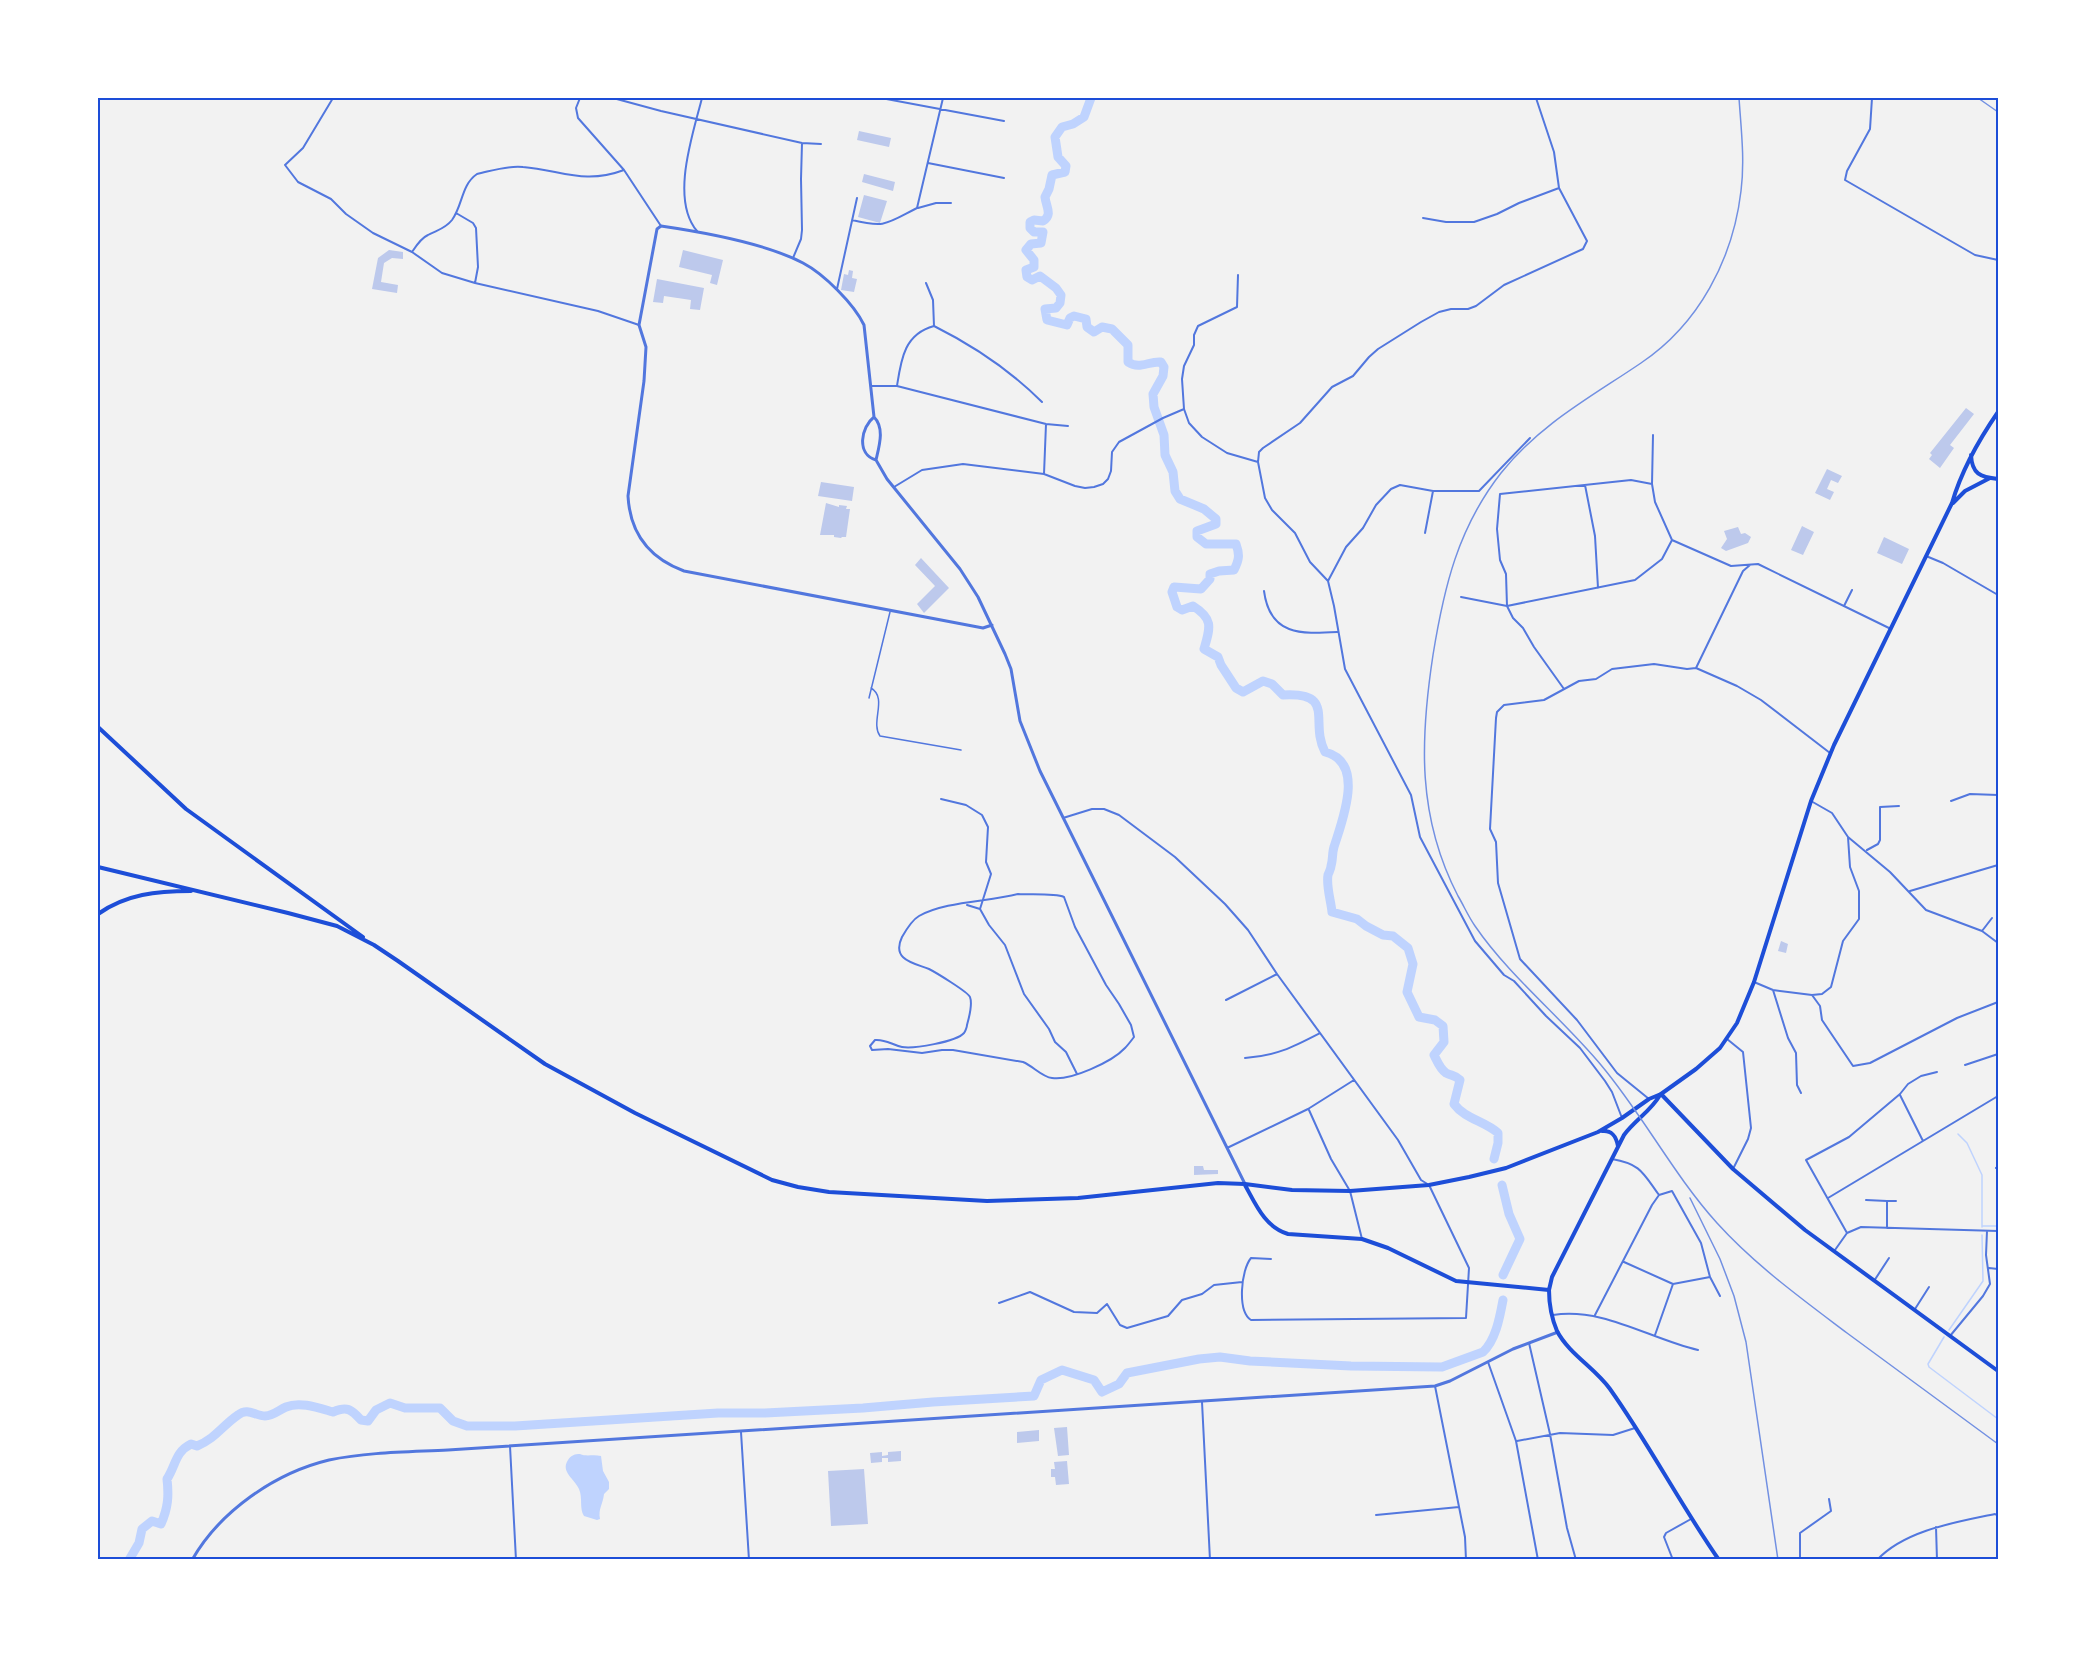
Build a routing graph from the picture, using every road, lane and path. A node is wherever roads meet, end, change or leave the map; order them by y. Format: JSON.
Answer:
{"nodes":[{"id":1,"x":333,"y":98,"type":"edge"},
{"id":2,"x":580,"y":98,"type":"edge"},
{"id":3,"x":613,"y":98,"type":"edge"},
{"id":4,"x":702,"y":98,"type":"edge"},
{"id":5,"x":881,"y":98,"type":"edge"},
{"id":6,"x":943,"y":98,"type":"edge"},
{"id":7,"x":1536,"y":98,"type":"edge"},
{"id":8,"x":1872,"y":98,"type":"edge"},
{"id":9,"x":941,"y":110,"type":"junction"},
{"id":10,"x":697,"y":118,"type":"junction"},
{"id":11,"x":1004,"y":121,"type":"dead end"},
{"id":12,"x":802,"y":143,"type":"junction"},
{"id":13,"x":821,"y":144,"type":"dead end"},
{"id":14,"x":928,"y":163,"type":"junction"},
{"id":15,"x":624,"y":170,"type":"junction"},
{"id":16,"x":1004,"y":178,"type":"dead end"},
{"id":17,"x":1559,"y":188,"type":"junction"},
{"id":18,"x":857,"y":198,"type":"dead end"},
{"id":19,"x":951,"y":203,"type":"dead end"},
{"id":20,"x":917,"y":208,"type":"junction"},
{"id":21,"x":456,"y":213,"type":"junction"},
{"id":22,"x":1423,"y":218,"type":"dead end"},
{"id":23,"x":852,"y":220,"type":"junction"},
{"id":24,"x":661,"y":226,"type":"junction"},
{"id":25,"x":698,"y":232,"type":"junction"},
{"id":26,"x":412,"y":252,"type":"junction"},
{"id":27,"x":793,"y":258,"type":"junction"},
{"id":28,"x":1998,"y":260,"type":"edge"},
{"id":29,"x":1238,"y":275,"type":"dead end"},
{"id":30,"x":926,"y":283,"type":"dead end"},
{"id":31,"x":475,"y":284,"type":"junction"},
{"id":32,"x":837,"y":291,"type":"junction"},
{"id":33,"x":639,"y":325,"type":"junction"},
{"id":34,"x":934,"y":326,"type":"junction"},
{"id":35,"x":870,"y":386,"type":"junction"},
{"id":36,"x":897,"y":386,"type":"junction"},
{"id":37,"x":1042,"y":402,"type":"dead end"},
{"id":38,"x":1184,"y":409,"type":"junction"},
{"id":39,"x":1998,"y":412,"type":"edge"},
{"id":40,"x":874,"y":417,"type":"junction"},
{"id":41,"x":1046,"y":424,"type":"junction"},
{"id":42,"x":1068,"y":426,"type":"dead end"},
{"id":43,"x":1653,"y":435,"type":"dead end"},
{"id":44,"x":1530,"y":438,"type":"dead end"},
{"id":45,"x":1971,"y":454,"type":"junction"},
{"id":46,"x":876,"y":460,"type":"junction"},
{"id":47,"x":1258,"y":462,"type":"junction"},
{"id":48,"x":1044,"y":474,"type":"junction"},
{"id":49,"x":1990,"y":478,"type":"junction"},
{"id":50,"x":1998,"y":479,"type":"edge"},
{"id":51,"x":1652,"y":484,"type":"junction"},
{"id":52,"x":1585,"y":485,"type":"junction"},
{"id":53,"x":894,"y":487,"type":"junction"},
{"id":54,"x":1433,"y":491,"type":"junction"},
{"id":55,"x":1952,"y":503,"type":"junction"},
{"id":56,"x":1425,"y":533,"type":"dead end"},
{"id":57,"x":1672,"y":540,"type":"junction"},
{"id":58,"x":1926,"y":556,"type":"junction"},
{"id":59,"x":1750,"y":565,"type":"junction"},
{"id":60,"x":1328,"y":581,"type":"junction"},
{"id":61,"x":1598,"y":588,"type":"junction"},
{"id":62,"x":1852,"y":590,"type":"dead end"},
{"id":63,"x":1264,"y":591,"type":"dead end"},
{"id":64,"x":1998,"y":594,"type":"edge"},
{"id":65,"x":1461,"y":597,"type":"dead end"},
{"id":66,"x":1507,"y":606,"type":"junction"},
{"id":67,"x":1844,"y":606,"type":"junction"},
{"id":68,"x":891,"y":610,"type":"junction"},
{"id":69,"x":992,"y":625,"type":"junction"},
{"id":70,"x":1891,"y":629,"type":"junction"},
{"id":71,"x":1338,"y":632,"type":"junction"},
{"id":72,"x":1696,"y":668,"type":"junction"},
{"id":73,"x":871,"y":688,"type":"junction"},
{"id":74,"x":1564,"y":689,"type":"junction"},
{"id":75,"x":869,"y":698,"type":"dead end"},
{"id":76,"x":98,"y":727,"type":"edge"},
{"id":77,"x":961,"y":750,"type":"dead end"},
{"id":78,"x":1830,"y":754,"type":"junction"},
{"id":79,"x":1998,"y":795,"type":"edge"},
{"id":80,"x":941,"y":799,"type":"dead end"},
{"id":81,"x":1811,"y":801,"type":"junction"},
{"id":82,"x":1951,"y":801,"type":"dead end"},
{"id":83,"x":1899,"y":806,"type":"dead end"},
{"id":84,"x":1063,"y":818,"type":"junction"},
{"id":85,"x":1848,"y":837,"type":"junction"},
{"id":86,"x":1867,"y":851,"type":"junction"},
{"id":87,"x":1998,"y":865,"type":"edge"},
{"id":88,"x":98,"y":867,"type":"edge"},
{"id":89,"x":197,"y":891,"type":"junction"},
{"id":90,"x":1910,"y":891,"type":"junction"},
{"id":91,"x":982,"y":900,"type":"junction"},
{"id":92,"x":966,"y":904,"type":"junction"},
{"id":93,"x":980,"y":909,"type":"junction"},
{"id":94,"x":98,"y":914,"type":"edge"},
{"id":95,"x":1992,"y":918,"type":"dead end"},
{"id":96,"x":1982,"y":932,"type":"junction"},
{"id":97,"x":1998,"y":943,"type":"edge"},
{"id":98,"x":374,"y":945,"type":"junction"},
{"id":99,"x":1277,"y":974,"type":"junction"},
{"id":100,"x":1754,"y":982,"type":"junction"},
{"id":101,"x":1773,"y":990,"type":"junction"},
{"id":102,"x":1812,"y":995,"type":"junction"},
{"id":103,"x":1226,"y":1000,"type":"dead end"},
{"id":104,"x":1998,"y":1002,"type":"edge"},
{"id":105,"x":1320,"y":1033,"type":"junction"},
{"id":106,"x":1727,"y":1039,"type":"junction"},
{"id":107,"x":1998,"y":1054,"type":"edge"},
{"id":108,"x":1245,"y":1058,"type":"dead end"},
{"id":109,"x":1965,"y":1065,"type":"dead end"},
{"id":110,"x":1937,"y":1072,"type":"dead end"},
{"id":111,"x":1077,"y":1074,"type":"junction"},
{"id":112,"x":1354,"y":1080,"type":"junction"},
{"id":113,"x":1801,"y":1093,"type":"dead end"},
{"id":114,"x":1660,"y":1094,"type":"junction"},
{"id":115,"x":1900,"y":1094,"type":"junction"},
{"id":116,"x":1998,"y":1096,"type":"edge"},
{"id":117,"x":1649,"y":1099,"type":"junction"},
{"id":118,"x":1308,"y":1109,"type":"junction"},
{"id":119,"x":1622,"y":1118,"type":"junction"},
{"id":120,"x":1598,"y":1132,"type":"junction"},
{"id":121,"x":1923,"y":1141,"type":"junction"},
{"id":122,"x":1618,"y":1146,"type":"junction"},
{"id":123,"x":1227,"y":1148,"type":"junction"},
{"id":124,"x":1612,"y":1159,"type":"junction"},
{"id":125,"x":1732,"y":1169,"type":"junction"},
{"id":126,"x":1245,"y":1184,"type":"junction"},
{"id":127,"x":1429,"y":1185,"type":"junction"},
{"id":128,"x":1350,"y":1191,"type":"junction"},
{"id":129,"x":1659,"y":1195,"type":"junction"},
{"id":130,"x":1828,"y":1198,"type":"junction"},
{"id":131,"x":1866,"y":1200,"type":"dead end"},
{"id":132,"x":1887,"y":1201,"type":"junction"},
{"id":133,"x":1896,"y":1201,"type":"dead end"},
{"id":134,"x":1887,"y":1228,"type":"junction"},
{"id":135,"x":1987,"y":1231,"type":"junction"},
{"id":136,"x":1998,"y":1231,"type":"edge"},
{"id":137,"x":1847,"y":1233,"type":"junction"},
{"id":138,"x":1362,"y":1239,"type":"junction"},
{"id":139,"x":1834,"y":1251,"type":"junction"},
{"id":140,"x":1889,"y":1258,"type":"dead end"},
{"id":141,"x":1271,"y":1259,"type":"dead end"},
{"id":142,"x":1624,"y":1262,"type":"junction"},
{"id":143,"x":1989,"y":1268,"type":"junction"},
{"id":144,"x":1998,"y":1269,"type":"edge"},
{"id":145,"x":1710,"y":1277,"type":"junction"},
{"id":146,"x":1875,"y":1281,"type":"junction"},
{"id":147,"x":1242,"y":1282,"type":"junction"},
{"id":148,"x":1468,"y":1282,"type":"junction"},
{"id":149,"x":1673,"y":1284,"type":"junction"},
{"id":150,"x":1929,"y":1287,"type":"dead end"},
{"id":151,"x":1549,"y":1290,"type":"junction"},
{"id":152,"x":1720,"y":1296,"type":"dead end"},
{"id":153,"x":999,"y":1303,"type":"dead end"},
{"id":154,"x":1915,"y":1309,"type":"junction"},
{"id":155,"x":1595,"y":1315,"type":"junction"},
{"id":156,"x":1553,"y":1316,"type":"junction"},
{"id":157,"x":1558,"y":1332,"type":"junction"},
{"id":158,"x":1654,"y":1336,"type":"junction"},
{"id":159,"x":1950,"y":1336,"type":"junction"},
{"id":160,"x":1529,"y":1343,"type":"junction"},
{"id":161,"x":1698,"y":1350,"type":"dead end"},
{"id":162,"x":1488,"y":1362,"type":"junction"},
{"id":163,"x":1998,"y":1371,"type":"edge"},
{"id":164,"x":1435,"y":1386,"type":"junction"},
{"id":165,"x":1202,"y":1402,"type":"junction"},
{"id":166,"x":1635,"y":1428,"type":"junction"},
{"id":167,"x":741,"y":1432,"type":"junction"},
{"id":168,"x":1550,"y":1434,"type":"junction"},
{"id":169,"x":1516,"y":1441,"type":"junction"},
{"id":170,"x":510,"y":1446,"type":"junction"},
{"id":171,"x":1829,"y":1499,"type":"dead end"},
{"id":172,"x":1459,"y":1507,"type":"junction"},
{"id":173,"x":1376,"y":1515,"type":"dead end"},
{"id":174,"x":1998,"y":1516,"type":"edge"},
{"id":175,"x":1691,"y":1519,"type":"junction"},
{"id":176,"x":1936,"y":1527,"type":"junction"},
{"id":177,"x":192,"y":1560,"type":"edge"},
{"id":178,"x":516,"y":1560,"type":"edge"},
{"id":179,"x":749,"y":1560,"type":"edge"},
{"id":180,"x":1210,"y":1560,"type":"edge"},
{"id":181,"x":1466,"y":1560,"type":"edge"},
{"id":182,"x":1538,"y":1560,"type":"edge"},
{"id":183,"x":1576,"y":1560,"type":"edge"},
{"id":184,"x":1673,"y":1560,"type":"edge"},
{"id":185,"x":1719,"y":1560,"type":"edge"},
{"id":186,"x":1800,"y":1560,"type":"edge"},
{"id":187,"x":1877,"y":1560,"type":"edge"},
{"id":188,"x":1937,"y":1560,"type":"edge"}],
"edges":[{"from":1,"to":26,"type":"street"},
{"from":2,"to":15,"type":"street"},
{"from":3,"to":10,"type":"street"},
{"from":4,"to":10,"type":"street"},
{"from":5,"to":9,"type":"street"},
{"from":6,"to":9,"type":"street"},
{"from":7,"to":17,"type":"street"},
{"from":8,"to":28,"type":"street"},
{"from":9,"to":11,"type":"street"},
{"from":9,"to":14,"type":"street"},
{"from":10,"to":12,"type":"street"},
{"from":10,"to":25,"type":"street"},
{"from":12,"to":13,"type":"street"},
{"from":12,"to":27,"type":"street"},
{"from":14,"to":16,"type":"street"},
{"from":14,"to":20,"type":"street"},
{"from":15,"to":21,"type":"street"},
{"from":15,"to":24,"type":"street"},
{"from":17,"to":22,"type":"street"},
{"from":17,"to":47,"type":"street"},
{"from":18,"to":23,"type":"street"},
{"from":19,"to":20,"type":"street"},
{"from":20,"to":23,"type":"street"},
{"from":21,"to":26,"type":"street"},
{"from":21,"to":31,"type":"street"},
{"from":23,"to":32,"type":"street"},
{"from":24,"to":25,"type":"street"},
{"from":24,"to":33,"type":"street"},
{"from":25,"to":27,"type":"street"},
{"from":26,"to":31,"type":"street"},
{"from":27,"to":32,"type":"street"},
{"from":29,"to":38,"type":"street"},
{"from":30,"to":34,"type":"street"},
{"from":31,"to":33,"type":"street"},
{"from":32,"to":35,"type":"street"},
{"from":33,"to":68,"type":"street"},
{"from":34,"to":36,"type":"street"},
{"from":34,"to":37,"type":"street"},
{"from":35,"to":36,"type":"street"},
{"from":35,"to":40,"type":"street"},
{"from":36,"to":41,"type":"street"},
{"from":38,"to":47,"type":"street"},
{"from":38,"to":48,"type":"street"},
{"from":39,"to":45,"type":"main road"},
{"from":40,"to":46,"type":"street"},
{"from":40,"to":46,"type":"street"},
{"from":41,"to":42,"type":"street"},
{"from":41,"to":48,"type":"street"},
{"from":43,"to":51,"type":"street"},
{"from":44,"to":54,"type":"street"},
{"from":45,"to":49,"type":"main road"},
{"from":45,"to":55,"type":"main road"},
{"from":46,"to":53,"type":"street"},
{"from":47,"to":60,"type":"street"},
{"from":48,"to":53,"type":"street"},
{"from":49,"to":50,"type":"main road"},
{"from":49,"to":55,"type":"main road"},
{"from":51,"to":52,"type":"street"},
{"from":51,"to":57,"type":"street"},
{"from":52,"to":61,"type":"street"},
{"from":52,"to":66,"type":"street"},
{"from":53,"to":69,"type":"street"},
{"from":54,"to":56,"type":"street"},
{"from":54,"to":60,"type":"street"},
{"from":55,"to":58,"type":"main road"},
{"from":57,"to":59,"type":"street"},
{"from":57,"to":61,"type":"street"},
{"from":58,"to":64,"type":"street"},
{"from":58,"to":70,"type":"main road"},
{"from":59,"to":67,"type":"street"},
{"from":59,"to":72,"type":"street"},
{"from":60,"to":71,"type":"street"},
{"from":61,"to":66,"type":"street"},
{"from":62,"to":67,"type":"street"},
{"from":63,"to":71,"type":"street"},
{"from":65,"to":66,"type":"street"},
{"from":66,"to":74,"type":"street"},
{"from":67,"to":70,"type":"street"},
{"from":68,"to":69,"type":"street"},
{"from":68,"to":73,"type":"lane"},
{"from":69,"to":84,"type":"street"},
{"from":70,"to":78,"type":"main road"},
{"from":71,"to":119,"type":"street"},
{"from":72,"to":74,"type":"street"},
{"from":72,"to":78,"type":"street"},
{"from":73,"to":75,"type":"lane"},
{"from":73,"to":77,"type":"lane"},
{"from":74,"to":117,"type":"street"},
{"from":76,"to":98,"type":"main road"},
{"from":78,"to":81,"type":"main road"},
{"from":79,"to":82,"type":"street"},
{"from":80,"to":91,"type":"street"},
{"from":81,"to":85,"type":"street"},
{"from":81,"to":100,"type":"main road"},
{"from":83,"to":86,"type":"street"},
{"from":84,"to":99,"type":"street"},
{"from":84,"to":123,"type":"street"},
{"from":85,"to":86,"type":"street"},
{"from":85,"to":102,"type":"street"},
{"from":86,"to":90,"type":"street"},
{"from":87,"to":90,"type":"street"},
{"from":88,"to":89,"type":"main road"},
{"from":89,"to":94,"type":"main road"},
{"from":89,"to":98,"type":"main road"},
{"from":90,"to":96,"type":"street"},
{"from":91,"to":92,"type":"street"},
{"from":91,"to":93,"type":"street"},
{"from":91,"to":111,"type":"street"},
{"from":92,"to":93,"type":"street"},
{"from":92,"to":111,"type":"street"},
{"from":93,"to":111,"type":"street"},
{"from":95,"to":96,"type":"street"},
{"from":96,"to":97,"type":"street"},
{"from":98,"to":126,"type":"main road"},
{"from":99,"to":103,"type":"street"},
{"from":99,"to":105,"type":"street"},
{"from":100,"to":101,"type":"street"},
{"from":100,"to":106,"type":"main road"},
{"from":101,"to":102,"type":"street"},
{"from":101,"to":113,"type":"street"},
{"from":102,"to":104,"type":"street"},
{"from":105,"to":108,"type":"street"},
{"from":105,"to":112,"type":"street"},
{"from":106,"to":114,"type":"main road"},
{"from":106,"to":125,"type":"street"},
{"from":107,"to":109,"type":"street"},
{"from":110,"to":115,"type":"street"},
{"from":112,"to":118,"type":"street"},
{"from":112,"to":127,"type":"street"},
{"from":114,"to":117,"type":"main road"},
{"from":114,"to":122,"type":"main road"},
{"from":114,"to":125,"type":"main road"},
{"from":115,"to":121,"type":"street"},
{"from":115,"to":130,"type":"street"},
{"from":116,"to":121,"type":"street"},
{"from":117,"to":119,"type":"main road"},
{"from":118,"to":123,"type":"street"},
{"from":118,"to":128,"type":"street"},
{"from":119,"to":120,"type":"main road"},
{"from":120,"to":122,"type":"main road"},
{"from":120,"to":127,"type":"main road"},
{"from":121,"to":130,"type":"street"},
{"from":122,"to":124,"type":"main road"},
{"from":123,"to":126,"type":"street"},
{"from":124,"to":129,"type":"street"},
{"from":124,"to":151,"type":"main road"},
{"from":125,"to":139,"type":"main road"},
{"from":126,"to":128,"type":"main road"},
{"from":126,"to":138,"type":"main road"},
{"from":127,"to":128,"type":"main road"},
{"from":127,"to":148,"type":"street"},
{"from":128,"to":138,"type":"street"},
{"from":129,"to":142,"type":"street"},
{"from":129,"to":145,"type":"street"},
{"from":130,"to":137,"type":"street"},
{"from":131,"to":132,"type":"street"},
{"from":132,"to":133,"type":"street"},
{"from":132,"to":134,"type":"street"},
{"from":134,"to":135,"type":"street"},
{"from":134,"to":137,"type":"street"},
{"from":135,"to":136,"type":"street"},
{"from":135,"to":143,"type":"street"},
{"from":137,"to":139,"type":"street"},
{"from":138,"to":148,"type":"main road"},
{"from":139,"to":146,"type":"main road"},
{"from":140,"to":146,"type":"street"},
{"from":141,"to":147,"type":"street"},
{"from":142,"to":149,"type":"street"},
{"from":142,"to":155,"type":"street"},
{"from":143,"to":144,"type":"street"},
{"from":143,"to":159,"type":"street"},
{"from":145,"to":149,"type":"street"},
{"from":145,"to":152,"type":"street"},
{"from":146,"to":154,"type":"main road"},
{"from":147,"to":148,"type":"street"},
{"from":147,"to":153,"type":"street"},
{"from":148,"to":151,"type":"main road"},
{"from":149,"to":158,"type":"street"},
{"from":150,"to":154,"type":"street"},
{"from":151,"to":156,"type":"main road"},
{"from":154,"to":159,"type":"main road"},
{"from":155,"to":156,"type":"street"},
{"from":155,"to":158,"type":"street"},
{"from":156,"to":157,"type":"main road"},
{"from":157,"to":160,"type":"street"},
{"from":157,"to":166,"type":"main road"},
{"from":158,"to":161,"type":"street"},
{"from":159,"to":163,"type":"main road"},
{"from":160,"to":162,"type":"street"},
{"from":160,"to":168,"type":"street"},
{"from":162,"to":164,"type":"street"},
{"from":162,"to":169,"type":"street"},
{"from":164,"to":165,"type":"street"},
{"from":164,"to":172,"type":"street"},
{"from":165,"to":167,"type":"street"},
{"from":165,"to":180,"type":"street"},
{"from":166,"to":168,"type":"street"},
{"from":166,"to":175,"type":"main road"},
{"from":167,"to":170,"type":"street"},
{"from":167,"to":179,"type":"street"},
{"from":168,"to":169,"type":"street"},
{"from":168,"to":183,"type":"street"},
{"from":169,"to":182,"type":"street"},
{"from":170,"to":177,"type":"street"},
{"from":170,"to":178,"type":"street"},
{"from":171,"to":186,"type":"street"},
{"from":172,"to":173,"type":"street"},
{"from":172,"to":181,"type":"street"},
{"from":174,"to":176,"type":"street"},
{"from":175,"to":184,"type":"street"},
{"from":175,"to":185,"type":"main road"},
{"from":176,"to":187,"type":"street"},
{"from":176,"to":188,"type":"street"}]}
